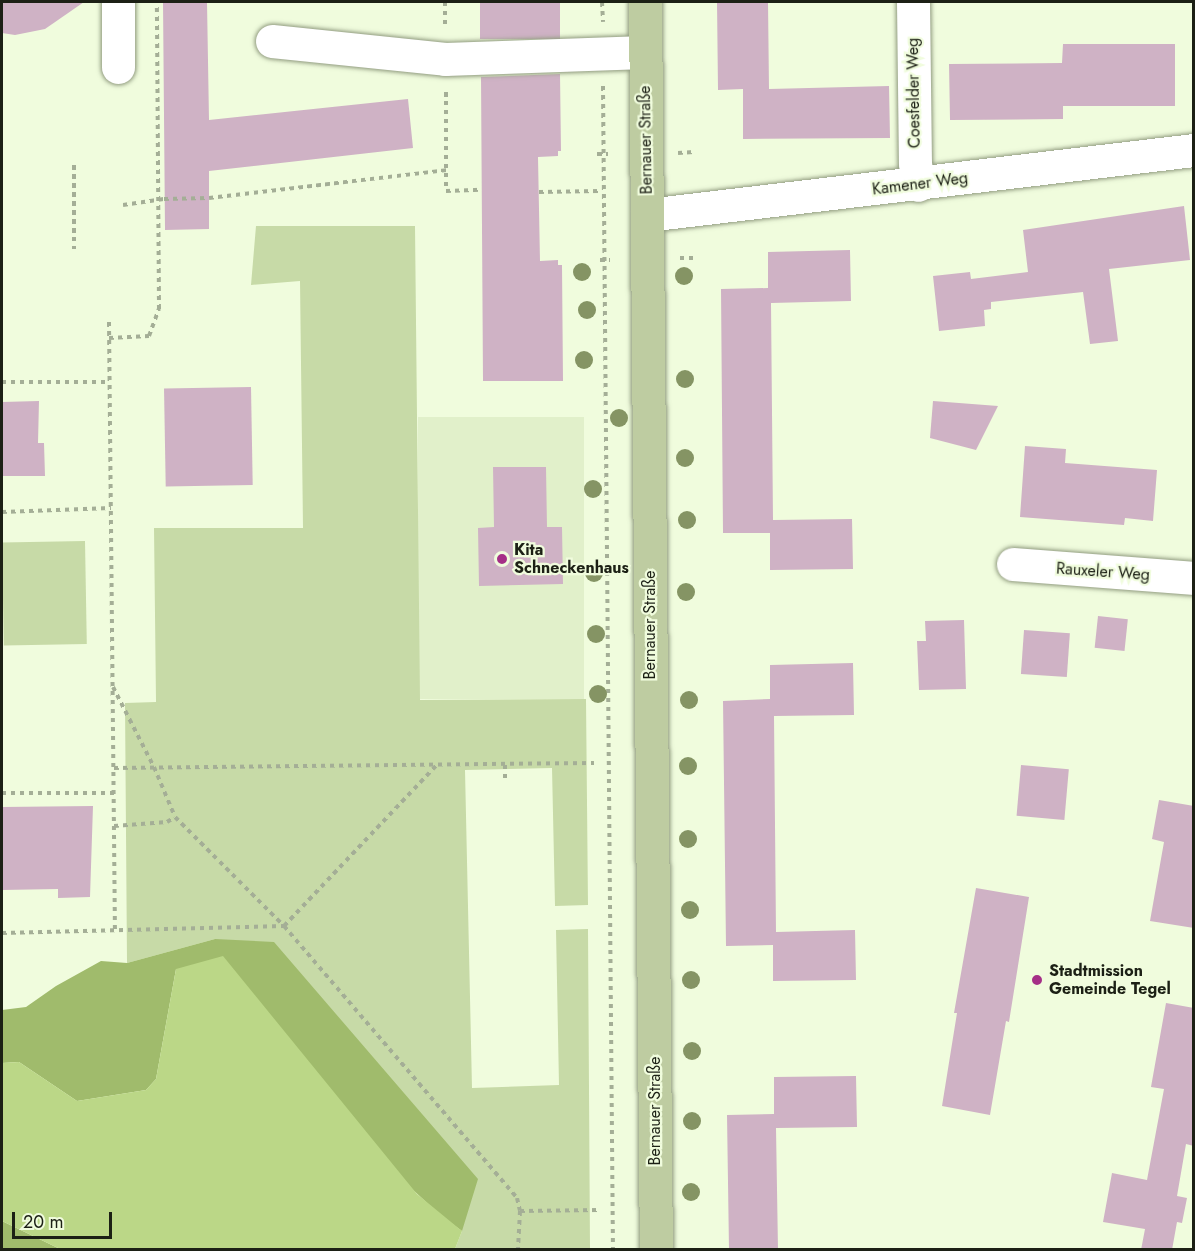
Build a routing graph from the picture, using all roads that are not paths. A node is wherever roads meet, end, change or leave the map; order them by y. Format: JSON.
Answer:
{"nodes":[{"id":1,"x":118,"y":2,"type":"edge"},
{"id":2,"x":645,"y":2,"type":"edge"},
{"id":3,"x":913,"y":2,"type":"edge"},
{"id":4,"x":272,"y":41,"type":"dead end"},
{"id":5,"x":645,"y":52,"type":"junction"},
{"id":6,"x":118,"y":67,"type":"dead end"},
{"id":7,"x":1194,"y":150,"type":"edge"},
{"id":8,"x":918,"y":185,"type":"junction"},
{"id":9,"x":647,"y":216,"type":"junction"},
{"id":10,"x":1013,"y":564,"type":"dead end"},
{"id":11,"x":1194,"y":578,"type":"edge"},
{"id":12,"x":656,"y":1250,"type":"edge"}],
"edges":[{"from":1,"to":6,"type":"street"},
{"from":2,"to":5,"type":"main road","name":"Bernauer Straße"},
{"from":3,"to":8,"type":"street","name":"Coesfelder Weg"},
{"from":4,"to":5,"type":"street"},
{"from":5,"to":9,"type":"main road","name":"Bernauer Straße"},
{"from":7,"to":8,"type":"street","name":"Kamener Weg"},
{"from":8,"to":9,"type":"street","name":"Kamener Weg"},
{"from":9,"to":12,"type":"main road","name":"Bernauer Straße"},
{"from":10,"to":11,"type":"street","name":"Rauxeler Weg"}]}
